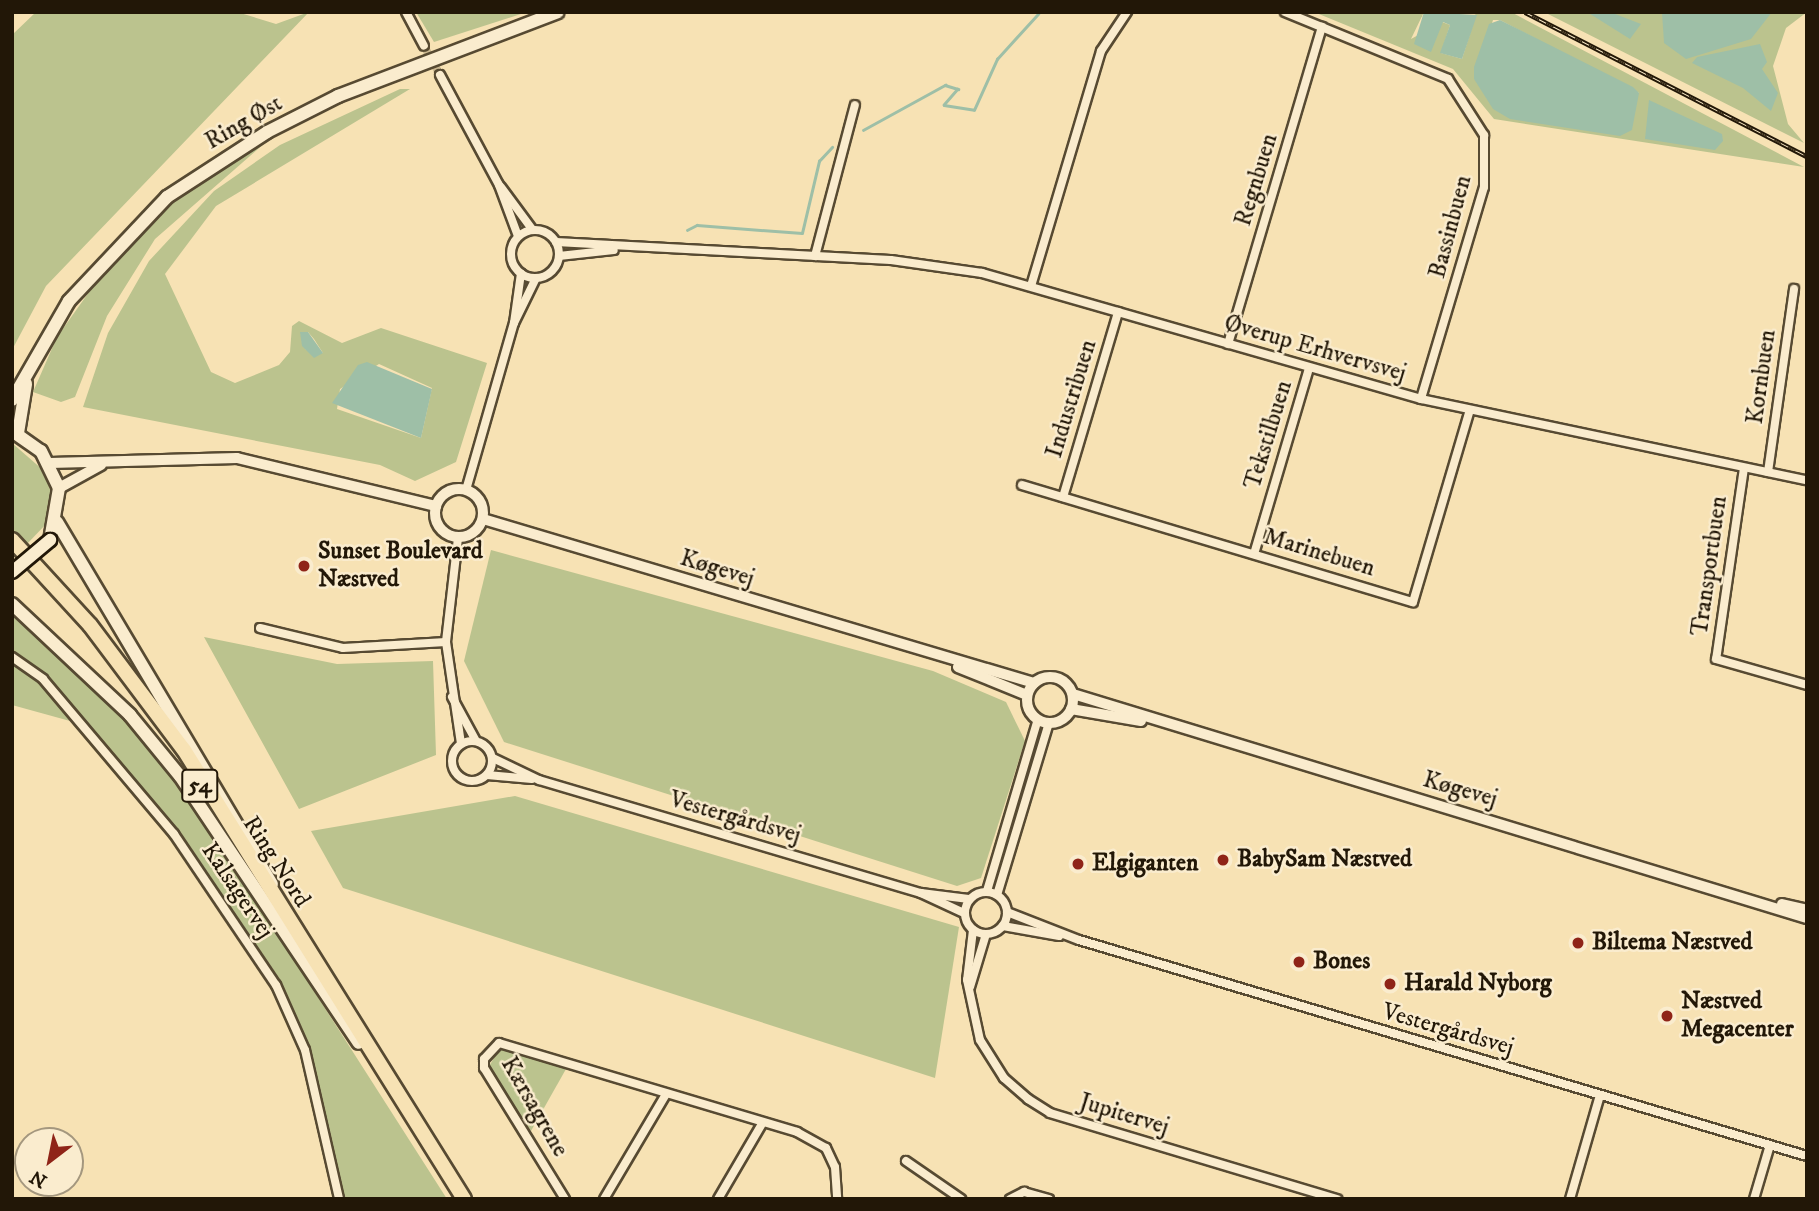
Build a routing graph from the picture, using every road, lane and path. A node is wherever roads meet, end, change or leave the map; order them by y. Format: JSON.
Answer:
{"nodes":[{"id":1,"x":406,"y":12,"type":"edge"},
{"id":2,"x":558,"y":12,"type":"edge"},
{"id":3,"x":1127,"y":12,"type":"edge"},
{"id":4,"x":1285,"y":12,"type":"edge"},
{"id":5,"x":1322,"y":27,"type":"junction"},
{"id":6,"x":424,"y":46,"type":"tunnel mouth"},
{"id":7,"x":440,"y":75,"type":"tunnel mouth"},
{"id":8,"x":855,"y":105,"type":"dead end"},
{"id":9,"x":499,"y":185,"type":"junction"},
{"id":10,"x":532,"y":229,"type":"junction"},
{"id":11,"x":518,"y":236,"type":"junction"},
{"id":12,"x":556,"y":242,"type":"junction"},
{"id":13,"x":634,"y":247,"type":"junction"},
{"id":14,"x":559,"y":256,"type":"junction"},
{"id":15,"x":814,"y":256,"type":"junction"},
{"id":16,"x":521,"y":273,"type":"junction"},
{"id":17,"x":536,"y":278,"type":"junction"},
{"id":18,"x":1031,"y":286,"type":"junction"},
{"id":19,"x":1794,"y":289,"type":"dead end"},
{"id":20,"x":1118,"y":312,"type":"junction"},
{"id":21,"x":514,"y":323,"type":"junction"},
{"id":22,"x":1228,"y":344,"type":"junction"},
{"id":23,"x":1309,"y":368,"type":"junction"},
{"id":24,"x":28,"y":373,"type":"junction"},
{"id":25,"x":1421,"y":399,"type":"junction"},
{"id":26,"x":12,"y":400,"type":"edge"},
{"id":27,"x":1470,"y":410,"type":"junction"},
{"id":28,"x":15,"y":432,"type":"edge"},
{"id":29,"x":50,"y":463,"type":"junction"},
{"id":30,"x":107,"y":463,"type":"junction"},
{"id":31,"x":1744,"y":468,"type":"junction"},
{"id":32,"x":1768,"y":472,"type":"junction"},
{"id":33,"x":1807,"y":480,"type":"edge"},
{"id":34,"x":1022,"y":485,"type":"dead end"},
{"id":35,"x":59,"y":488,"type":"junction"},
{"id":36,"x":466,"y":490,"type":"junction"},
{"id":37,"x":1063,"y":497,"type":"junction"},
{"id":38,"x":436,"y":506,"type":"junction"},
{"id":39,"x":482,"y":519,"type":"junction"},
{"id":40,"x":57,"y":522,"type":"junction"},
{"id":41,"x":458,"y":538,"type":"junction"},
{"id":42,"x":12,"y":540,"type":"edge"},
{"id":43,"x":12,"y":549,"type":"edge"},
{"id":44,"x":1254,"y":554,"type":"junction"},
{"id":45,"x":12,"y":572,"type":"edge"},
{"id":46,"x":12,"y":604,"type":"edge"},
{"id":47,"x":260,"y":628,"type":"dead end"},
{"id":48,"x":446,"y":642,"type":"junction"},
{"id":49,"x":12,"y":657,"type":"edge"},
{"id":50,"x":940,"y":658,"type":"junction"},
{"id":51,"x":1034,"y":683,"type":"junction"},
{"id":52,"x":1807,"y":685,"type":"edge"},
{"id":53,"x":1073,"y":694,"type":"junction"},
{"id":54,"x":1027,"y":695,"type":"junction"},
{"id":55,"x":452,"y":697,"type":"junction"},
{"id":56,"x":1071,"y":709,"type":"junction"},
{"id":57,"x":1038,"y":719,"type":"junction"},
{"id":58,"x":1049,"y":723,"type":"junction"},
{"id":59,"x":1161,"y":724,"type":"junction"},
{"id":60,"x":476,"y":741,"type":"junction"},
{"id":61,"x":461,"y":744,"type":"junction"},
{"id":62,"x":493,"y":758,"type":"junction"},
{"id":63,"x":488,"y":775,"type":"junction"},
{"id":64,"x":539,"y":780,"type":"junction"},
{"id":65,"x":272,"y":884,"type":"junction"},
{"id":66,"x":987,"y":891,"type":"junction"},
{"id":67,"x":921,"y":893,"type":"junction"},
{"id":68,"x":997,"y":895,"type":"junction"},
{"id":69,"x":1748,"y":897,"type":"junction"},
{"id":70,"x":969,"y":900,"type":"junction"},
{"id":71,"x":1807,"y":910,"type":"edge"},
{"id":72,"x":1007,"y":912,"type":"junction"},
{"id":73,"x":964,"y":913,"type":"junction"},
{"id":74,"x":1807,"y":918,"type":"edge"},
{"id":75,"x":1003,"y":926,"type":"junction"},
{"id":76,"x":973,"y":930,"type":"junction"},
{"id":77,"x":986,"y":934,"type":"junction"},
{"id":78,"x":1079,"y":940,"type":"junction"},
{"id":79,"x":970,"y":988,"type":"junction"},
{"id":80,"x":359,"y":1043,"type":"junction"},
{"id":81,"x":666,"y":1094,"type":"junction"},
{"id":82,"x":1600,"y":1095,"type":"junction"},
{"id":83,"x":763,"y":1122,"type":"junction"},
{"id":84,"x":1770,"y":1145,"type":"junction"},
{"id":85,"x":1807,"y":1156,"type":"edge"},
{"id":86,"x":906,"y":1161,"type":"dead end"},
{"id":87,"x":340,"y":1199,"type":"edge"},
{"id":88,"x":454,"y":1199,"type":"edge"},
{"id":89,"x":464,"y":1199,"type":"edge"},
{"id":90,"x":565,"y":1199,"type":"edge"},
{"id":91,"x":604,"y":1199,"type":"edge"},
{"id":92,"x":718,"y":1199,"type":"edge"},
{"id":93,"x":836,"y":1199,"type":"edge"},
{"id":94,"x":961,"y":1199,"type":"edge"},
{"id":95,"x":1010,"y":1199,"type":"edge"},
{"id":96,"x":1049,"y":1199,"type":"edge"},
{"id":97,"x":1337,"y":1199,"type":"edge"},
{"id":98,"x":1570,"y":1199,"type":"edge"},
{"id":99,"x":1754,"y":1199,"type":"edge"}],
"edges":[{"from":1,"to":6,"type":"street"},
{"from":2,"to":24,"type":"main road","name":"Ring Øst"},
{"from":3,"to":18,"type":"street"},
{"from":4,"to":5,"type":"street","name":"Bassinbuen"},
{"from":5,"to":22,"type":"street","name":"Regnbuen"},
{"from":5,"to":25,"type":"street","name":"Bassinbuen"},
{"from":7,"to":9,"type":"street"},
{"from":8,"to":15,"type":"street"},
{"from":9,"to":10,"type":"street"},
{"from":9,"to":11,"type":"street"},
{"from":10,"to":11,"type":"street"},
{"from":10,"to":12,"type":"street"},
{"from":11,"to":16,"type":"street"},
{"from":12,"to":13,"type":"street","name":"Øverup Erhvervsvej"},
{"from":12,"to":14,"type":"street"},
{"from":13,"to":14,"type":"street","name":"Øverup Erhvervsvej"},
{"from":13,"to":15,"type":"street","name":"Øverup Erhvervsvej"},
{"from":14,"to":17,"type":"street"},
{"from":15,"to":18,"type":"street","name":"Øverup Erhvervsvej"},
{"from":16,"to":17,"type":"street"},
{"from":16,"to":21,"type":"street"},
{"from":17,"to":21,"type":"street"},
{"from":18,"to":20,"type":"street","name":"Øverup Erhvervsvej"},
{"from":19,"to":32,"type":"street","name":"Kornbuen"},
{"from":20,"to":22,"type":"street","name":"Øverup Erhvervsvej"},
{"from":20,"to":37,"type":"street","name":"Industribuen"},
{"from":21,"to":36,"type":"street"},
{"from":22,"to":23,"type":"street","name":"Øverup Erhvervsvej"},
{"from":23,"to":25,"type":"street","name":"Øverup Erhvervsvej"},
{"from":23,"to":44,"type":"street","name":"Tekstilbuen"},
{"from":24,"to":26,"type":"main road","name":"Ring Øst"},
{"from":24,"to":28,"type":"main road","name":"Ring Øst"},
{"from":25,"to":27,"type":"street","name":"Øverup Erhvervsvej"},
{"from":27,"to":31,"type":"street","name":"Øverup Erhvervsvej"},
{"from":27,"to":44,"type":"street","name":"Marinebuen"},
{"from":28,"to":29,"type":"main road"},
{"from":29,"to":30,"type":"street"},
{"from":29,"to":35,"type":"main road"},
{"from":30,"to":35,"type":"street"},
{"from":30,"to":38,"type":"street"},
{"from":31,"to":32,"type":"street","name":"Øverup Erhvervsvej"},
{"from":31,"to":52,"type":"street","name":"Transportbuen"},
{"from":32,"to":33,"type":"street","name":"Øverup Erhvervsvej"},
{"from":34,"to":37,"type":"street","name":"Marinebuen"},
{"from":35,"to":40,"type":"main road"},
{"from":36,"to":38,"type":"street"},
{"from":36,"to":39,"type":"street"},
{"from":37,"to":44,"type":"street","name":"Marinebuen"},
{"from":38,"to":41,"type":"street"},
{"from":39,"to":41,"type":"street"},
{"from":39,"to":50,"type":"street","name":"Køgevej"},
{"from":40,"to":45,"type":"main road","bridge":true},
{"from":40,"to":65,"type":"main road"},
{"from":41,"to":48,"type":"street"},
{"from":42,"to":65,"type":"highway","number":"54"},
{"from":43,"to":80,"type":"highway","name":"Ring Nord","number":"54"},
{"from":46,"to":80,"type":"main road"},
{"from":47,"to":48,"type":"street"},
{"from":48,"to":55,"type":"street"},
{"from":49,"to":87,"type":"street","name":"Kalsagervej"},
{"from":50,"to":51,"type":"street","name":"Køgevej"},
{"from":50,"to":54,"type":"street","name":"Køgevej"},
{"from":51,"to":53,"type":"street"},
{"from":51,"to":54,"type":"street"},
{"from":53,"to":56,"type":"street"},
{"from":53,"to":59,"type":"street","name":"Køgevej"},
{"from":54,"to":57,"type":"street"},
{"from":55,"to":60,"type":"street"},
{"from":55,"to":61,"type":"street"},
{"from":56,"to":58,"type":"street"},
{"from":56,"to":59,"type":"street","name":"Køgevej"},
{"from":57,"to":58,"type":"street"},
{"from":57,"to":66,"type":"street"},
{"from":58,"to":68,"type":"street"},
{"from":59,"to":69,"type":"street","name":"Køgevej"},
{"from":60,"to":61,"type":"street"},
{"from":60,"to":62,"type":"street"},
{"from":61,"to":63,"type":"street"},
{"from":62,"to":63,"type":"street"},
{"from":62,"to":64,"type":"street","name":"Vestergårdsvej"},
{"from":63,"to":64,"type":"street","name":"Vestergårdsvej"},
{"from":64,"to":67,"type":"street","name":"Vestergårdsvej"},
{"from":65,"to":89,"type":"highway","name":"Ring Nord","number":"54"},
{"from":66,"to":68,"type":"street"},
{"from":66,"to":70,"type":"street"},
{"from":67,"to":70,"type":"street","name":"Vestergårdsvej"},
{"from":67,"to":73,"type":"street","name":"Vestergårdsvej"},
{"from":68,"to":72,"type":"street"},
{"from":69,"to":71,"type":"street","name":"Køgevej"},
{"from":69,"to":74,"type":"street","name":"Køgevej"},
{"from":70,"to":73,"type":"street"},
{"from":72,"to":75,"type":"street"},
{"from":72,"to":78,"type":"street","name":"Vestergårdsvej"},
{"from":73,"to":76,"type":"street"},
{"from":75,"to":77,"type":"street"},
{"from":75,"to":78,"type":"street","name":"Vestergårdsvej"},
{"from":76,"to":77,"type":"street"},
{"from":76,"to":79,"type":"street","name":"Jupitervej"},
{"from":77,"to":79,"type":"street","name":"Jupitervej"},
{"from":78,"to":82,"type":"street","name":"Vestergårdsvej"},
{"from":79,"to":97,"type":"street","name":"Jupitervej"},
{"from":80,"to":88,"type":"highway","number":"54"},
{"from":81,"to":83,"type":"street","name":"Kærsagrene"},
{"from":81,"to":90,"type":"street","name":"Kærsagrene"},
{"from":81,"to":91,"type":"street"},
{"from":82,"to":84,"type":"street","name":"Vestergårdsvej"},
{"from":82,"to":98,"type":"street"},
{"from":83,"to":92,"type":"street"},
{"from":83,"to":93,"type":"street","name":"Kærsagrene"},
{"from":84,"to":85,"type":"street","name":"Vestergårdsvej"},
{"from":84,"to":99,"type":"street"},
{"from":86,"to":94,"type":"street"},
{"from":95,"to":96,"type":"street"}]}
